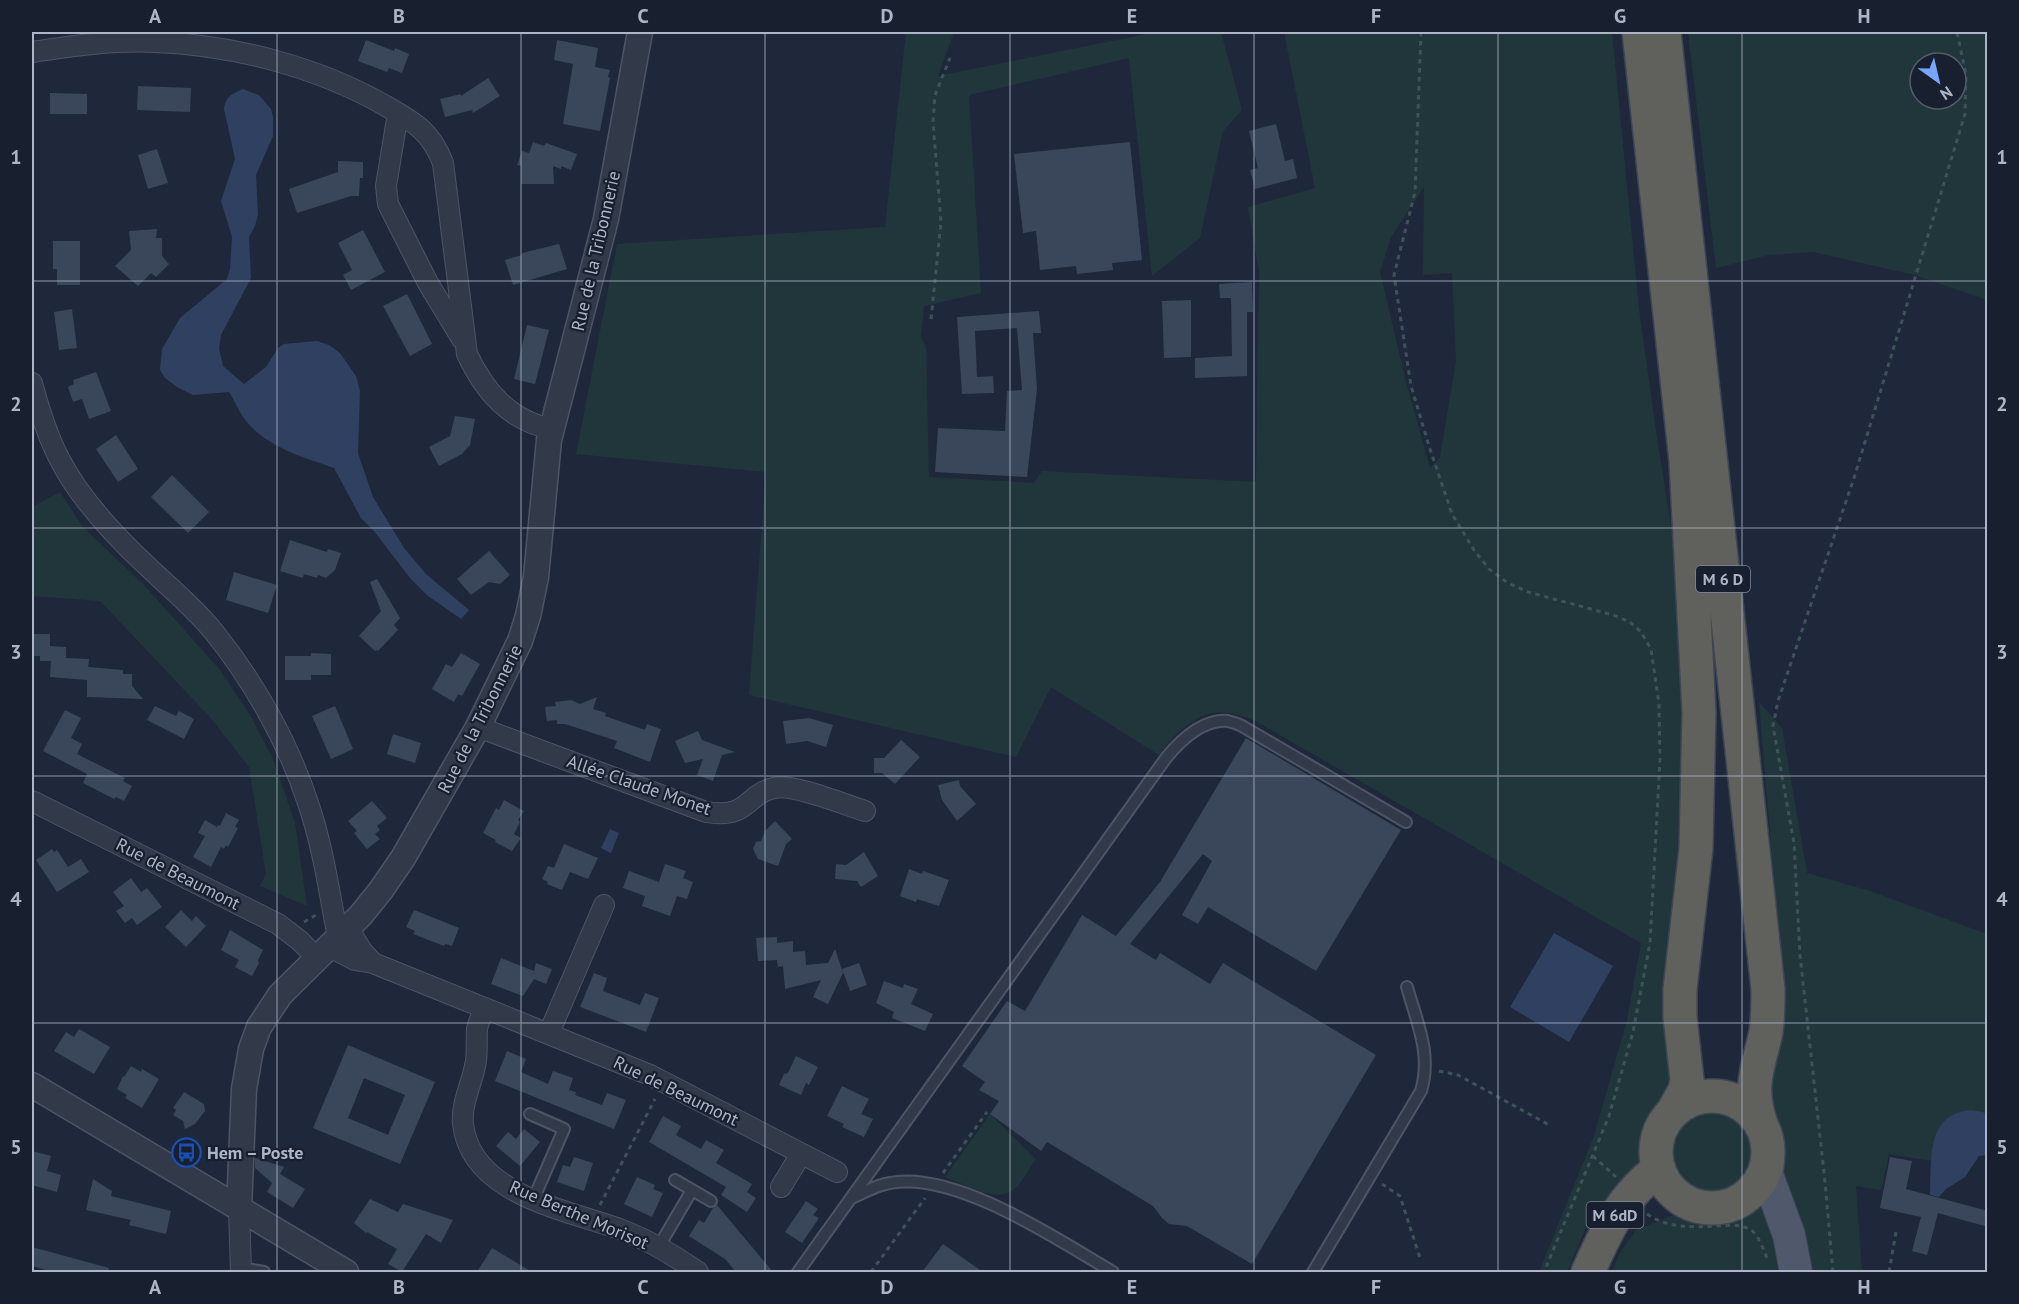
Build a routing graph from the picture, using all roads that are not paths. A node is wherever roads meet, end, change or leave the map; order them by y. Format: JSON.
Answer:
{"nodes":[{"id":1,"x":640,"y":32,"type":"edge"},
{"id":2,"x":1639,"y":32,"type":"edge"},
{"id":3,"x":1664,"y":32,"type":"edge"},
{"id":4,"x":32,"y":52,"type":"edge"},
{"id":5,"x":398,"y":113,"type":"junction"},
{"id":6,"x":465,"y":344,"type":"junction"},
{"id":7,"x":32,"y":383,"type":"edge"},
{"id":8,"x":551,"y":429,"type":"junction"},
{"id":9,"x":478,"y":727,"type":"junction"},
{"id":10,"x":32,"y":801,"type":"edge"},
{"id":11,"x":865,"y":811,"type":"dead end"},
{"id":12,"x":1406,"y":822,"type":"dead end"},
{"id":13,"x":604,"y":905,"type":"dead end"},
{"id":14,"x":333,"y":942,"type":"junction"},
{"id":15,"x":1407,"y":987,"type":"dead end"},
{"id":16,"x":485,"y":1008,"type":"junction"},
{"id":17,"x":549,"y":1034,"type":"junction"},
{"id":18,"x":32,"y":1084,"type":"edge"},
{"id":19,"x":1674,"y":1110,"type":"junction"},
{"id":20,"x":530,"y":1114,"type":"dead end"},
{"id":21,"x":1761,"y":1124,"type":"junction"},
{"id":22,"x":801,"y":1154,"type":"junction"},
{"id":23,"x":1659,"y":1169,"type":"junction"},
{"id":24,"x":837,"y":1172,"type":"dead end"},
{"id":25,"x":675,"y":1180,"type":"dead end"},
{"id":26,"x":781,"y":1187,"type":"dead end"},
{"id":27,"x":692,"y":1190,"type":"junction"},
{"id":28,"x":1762,"y":1194,"type":"junction"},
{"id":29,"x":851,"y":1198,"type":"junction"},
{"id":30,"x":533,"y":1200,"type":"junction"},
{"id":31,"x":711,"y":1201,"type":"dead end"},
{"id":32,"x":239,"y":1209,"type":"junction"},
{"id":33,"x":658,"y":1248,"type":"junction"},
{"id":34,"x":1589,"y":1257,"type":"edge"},
{"id":35,"x":1782,"y":1267,"type":"edge"},
{"id":36,"x":241,"y":1270,"type":"edge"},
{"id":37,"x":264,"y":1272,"type":"edge"},
{"id":38,"x":346,"y":1272,"type":"edge"},
{"id":39,"x":698,"y":1272,"type":"edge"},
{"id":40,"x":798,"y":1272,"type":"edge"},
{"id":41,"x":1113,"y":1272,"type":"edge"},
{"id":42,"x":1313,"y":1272,"type":"edge"}],
"edges":[{"from":1,"to":8,"type":"street","name":"Rue de la Tribonnerie"},
{"from":2,"to":19,"type":"highway","number":"M 6 D"},
{"from":3,"to":21,"type":"highway","number":"M 6 D"},
{"from":4,"to":5,"type":"street"},
{"from":5,"to":6,"type":"street"},
{"from":5,"to":6,"type":"street"},
{"from":6,"to":8,"type":"street"},
{"from":7,"to":14,"type":"street"},
{"from":8,"to":9,"type":"street","name":"Rue de la Tribonnerie"},
{"from":9,"to":11,"type":"street","name":"Allée Claude Monet"},
{"from":9,"to":14,"type":"street","name":"Rue de la Tribonnerie"},
{"from":10,"to":14,"type":"street","name":"Rue de Beaumont"},
{"from":12,"to":29,"type":"lane"},
{"from":13,"to":17,"type":"street"},
{"from":14,"to":16,"type":"street","name":"Rue de Beaumont"},
{"from":14,"to":32,"type":"street","name":"Rue de la Tribonnerie"},
{"from":15,"to":42,"type":"lane"},
{"from":16,"to":17,"type":"street","name":"Rue de Beaumont"},
{"from":16,"to":30,"type":"street","name":"Rue Berthe Morisot"},
{"from":17,"to":22,"type":"street","name":"Rue de Beaumont"},
{"from":18,"to":32,"type":"street"},
{"from":19,"to":21,"type":"highway"},
{"from":19,"to":23,"type":"highway"},
{"from":20,"to":30,"type":"lane"},
{"from":21,"to":28,"type":"highway"},
{"from":22,"to":24,"type":"street","name":"Rue de Beaumont"},
{"from":22,"to":26,"type":"street"},
{"from":23,"to":28,"type":"highway"},
{"from":23,"to":34,"type":"highway","number":"M 6dD"},
{"from":25,"to":27,"type":"lane"},
{"from":27,"to":31,"type":"lane"},
{"from":27,"to":33,"type":"lane"},
{"from":28,"to":35,"type":"main road"},
{"from":29,"to":40,"type":"lane"},
{"from":29,"to":41,"type":"lane"},
{"from":30,"to":33,"type":"street","name":"Rue Berthe Morisot"},
{"from":32,"to":36,"type":"street"},
{"from":32,"to":38,"type":"street"},
{"from":33,"to":39,"type":"street","name":"Rue Berthe Morisot"},
{"from":36,"to":37,"type":"lane"}]}
